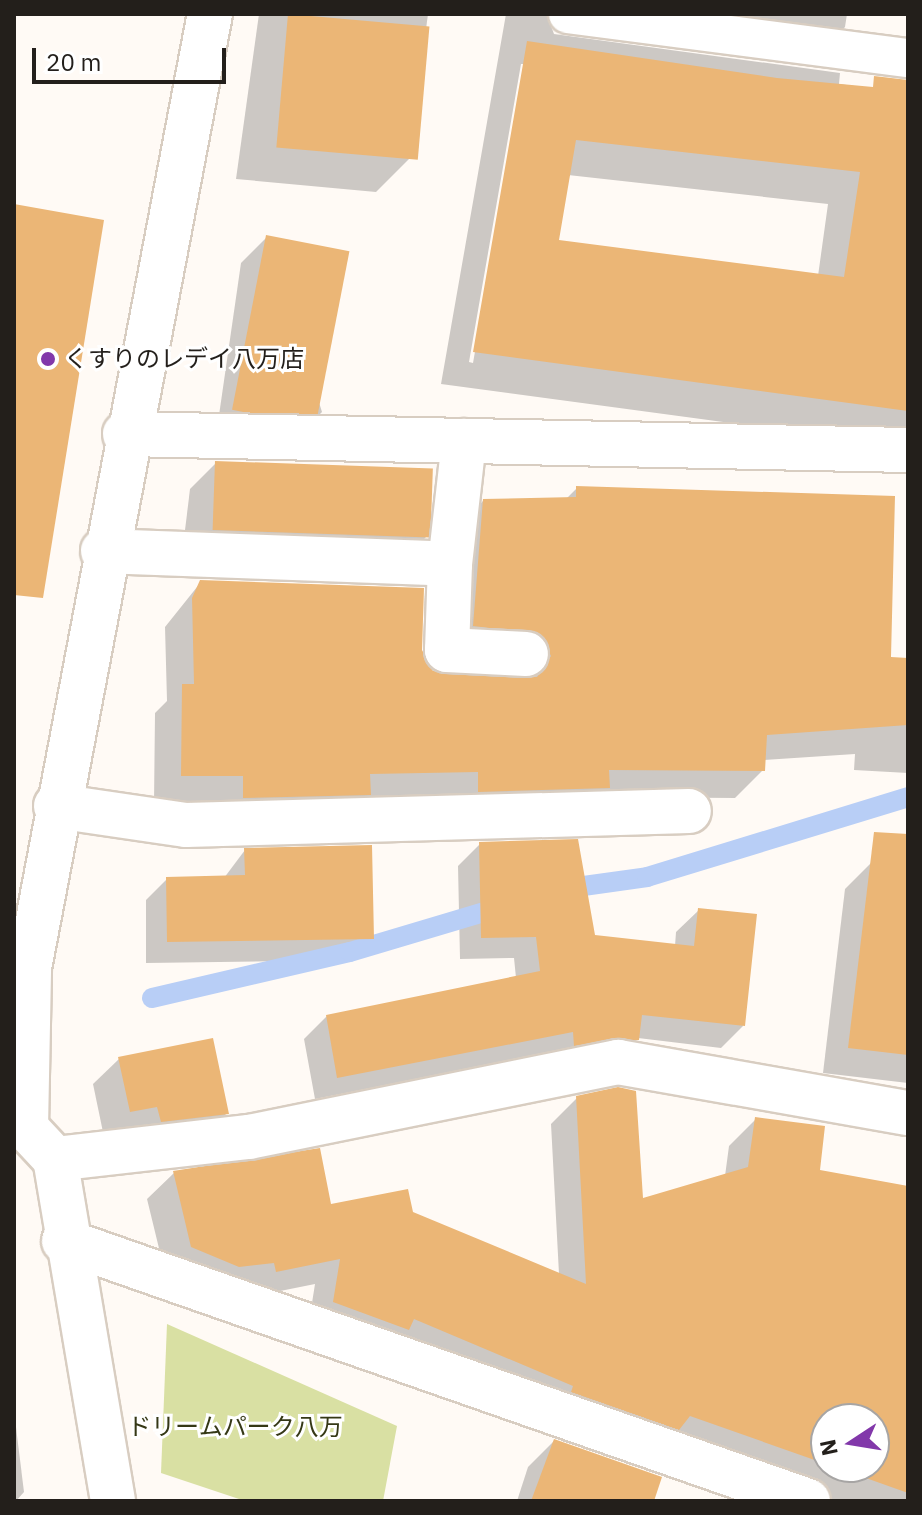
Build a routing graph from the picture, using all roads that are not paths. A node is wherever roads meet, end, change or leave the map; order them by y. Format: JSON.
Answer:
{"nodes":[{"id":1,"x":210,"y":14,"type":"edge"},
{"id":2,"x":568,"y":14,"type":"edge"},
{"id":3,"x":908,"y":58,"type":"edge"},
{"id":4,"x":125,"y":434,"type":"junction"},
{"id":5,"x":464,"y":441,"type":"junction"},
{"id":6,"x":908,"y":450,"type":"edge"},
{"id":7,"x":103,"y":551,"type":"junction"},
{"id":8,"x":450,"y":564,"type":"junction"},
{"id":9,"x":526,"y":654,"type":"dead end"},
{"id":10,"x":56,"y":806,"type":"junction"},
{"id":11,"x":689,"y":811,"type":"dead end"},
{"id":12,"x":21,"y":965,"type":"edge"},
{"id":13,"x":20,"y":1112,"type":"edge"},
{"id":14,"x":908,"y":1113,"type":"edge"},
{"id":15,"x":55,"y":1159,"type":"junction"},
{"id":16,"x":64,"y":1241,"type":"junction"},
{"id":17,"x":113,"y":1501,"type":"edge"},
{"id":18,"x":808,"y":1501,"type":"edge"}],
"edges":[{"from":1,"to":4,"type":"street"},
{"from":2,"to":3,"type":"lane"},
{"from":4,"to":5,"type":"street"},
{"from":4,"to":7,"type":"street"},
{"from":5,"to":6,"type":"street"},
{"from":5,"to":8,"type":"street"},
{"from":7,"to":8,"type":"street"},
{"from":7,"to":10,"type":"street"},
{"from":8,"to":9,"type":"street"},
{"from":10,"to":11,"type":"street"},
{"from":10,"to":12,"type":"street"},
{"from":12,"to":13,"type":"street"},
{"from":13,"to":15,"type":"street"},
{"from":14,"to":15,"type":"street"},
{"from":15,"to":16,"type":"street"},
{"from":16,"to":17,"type":"street"},
{"from":16,"to":18,"type":"street"}]}
